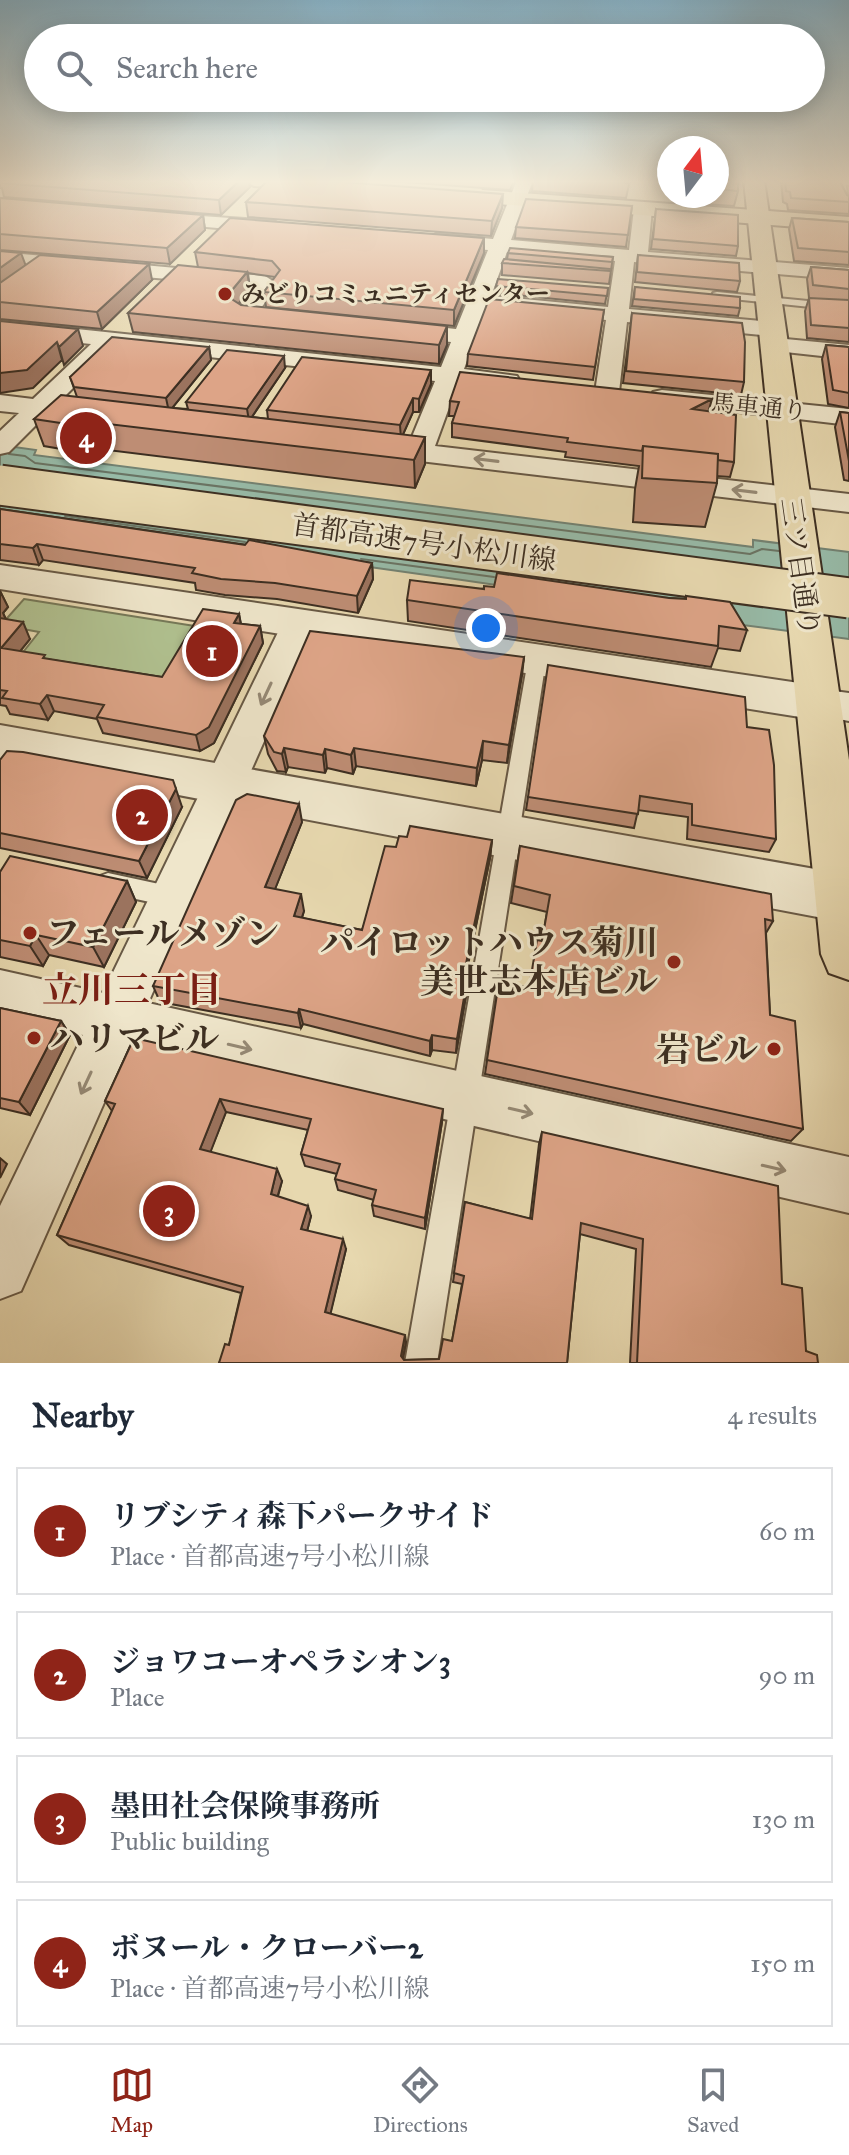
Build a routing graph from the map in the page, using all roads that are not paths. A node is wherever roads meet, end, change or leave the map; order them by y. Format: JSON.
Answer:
{"nodes":[{"id":1,"x":206,"y":244,"type":"edge"},
{"id":2,"x":434,"y":244,"type":"edge"},
{"id":3,"x":504,"y":244,"type":"edge"},
{"id":4,"x":628,"y":244,"type":"edge"},
{"id":5,"x":763,"y":244,"type":"edge"},
{"id":6,"x":0,"y":258,"type":"edge"},
{"id":7,"x":497,"y":267,"type":"junction"},
{"id":8,"x":766,"y":267,"type":"junction"},
{"id":9,"x":176,"y":274,"type":"junction"},
{"id":10,"x":849,"y":274,"type":"edge"},
{"id":11,"x":622,"y":277,"type":"junction"},
{"id":12,"x":698,"y":293,"type":"edge"},
{"id":13,"x":153,"y":296,"type":"edge"},
{"id":14,"x":478,"y":301,"type":"junction"},
{"id":15,"x":849,"y":308,"type":"edge"},
{"id":16,"x":617,"y":314,"type":"junction"},
{"id":17,"x":130,"y":318,"type":"edge"},
{"id":18,"x":772,"y":319,"type":"junction"},
{"id":19,"x":307,"y":321,"type":"edge"},
{"id":20,"x":0,"y":328,"type":"edge"},
{"id":21,"x":385,"y":329,"type":"edge"},
{"id":22,"x":464,"y":337,"type":"junction"},
{"id":23,"x":108,"y":340,"type":"junction"},
{"id":24,"x":849,"y":352,"type":"edge"},
{"id":25,"x":449,"y":375,"type":"junction"},
{"id":26,"x":529,"y":383,"type":"edge"},
{"id":27,"x":0,"y":403,"type":"edge"},
{"id":28,"x":40,"y":408,"type":"junction"},
{"id":29,"x":780,"y":410,"type":"junction"},
{"id":30,"x":115,"y":417,"type":"edge"},
{"id":31,"x":849,"y":417,"type":"edge"},
{"id":32,"x":358,"y":445,"type":"edge"},
{"id":33,"x":1,"y":452,"type":"edge"},
{"id":34,"x":419,"y":453,"type":"junction"},
{"id":35,"x":0,"y":485,"type":"edge"},
{"id":36,"x":791,"y":496,"type":"junction"},
{"id":37,"x":849,"y":503,"type":"edge"},
{"id":38,"x":849,"y":576,"type":"edge"},
{"id":39,"x":0,"y":577,"type":"edge"},
{"id":40,"x":849,"y":598,"type":"edge"},
{"id":41,"x":299,"y":624,"type":"junction"},
{"id":42,"x":537,"y":660,"type":"junction"},
{"id":43,"x":834,"y":705,"type":"edge"},
{"id":44,"x":9,"y":749,"type":"edge"},
{"id":45,"x":225,"y":784,"type":"junction"},
{"id":46,"x":506,"y":836,"type":"junction"},
{"id":47,"x":86,"y":879,"type":"edge"},
{"id":48,"x":173,"y":897,"type":"junction"},
{"id":49,"x":845,"y":898,"type":"edge"},
{"id":50,"x":849,"y":954,"type":"edge"},
{"id":51,"x":0,"y":993,"type":"edge"},
{"id":52,"x":116,"y":1019,"type":"junction"},
{"id":53,"x":465,"y":1098,"type":"junction"},
{"id":54,"x":849,"y":1185,"type":"edge"},
{"id":55,"x":0,"y":1270,"type":"edge"},
{"id":56,"x":421,"y":1363,"type":"edge"}],
"edges":[{"from":1,"to":9,"type":"street"},
{"from":2,"to":7,"type":"street"},
{"from":3,"to":7,"type":"street"},
{"from":4,"to":11,"type":"street"},
{"from":5,"to":8,"type":"main road","name":"三ツ目通り"},
{"from":6,"to":9,"type":"street"},
{"from":7,"to":11,"type":"street"},
{"from":7,"to":14,"type":"street"},
{"from":8,"to":10,"type":"street"},
{"from":8,"to":11,"type":"street"},
{"from":8,"to":18,"type":"main road","name":"三ツ目通り"},
{"from":9,"to":13,"type":"street"},
{"from":9,"to":19,"type":"street"},
{"from":11,"to":16,"type":"street"},
{"from":12,"to":18,"type":"lane"},
{"from":14,"to":16,"type":"street"},
{"from":14,"to":22,"type":"street"},
{"from":15,"to":18,"type":"lane"},
{"from":16,"to":18,"type":"street"},
{"from":16,"to":29,"type":"street","name":"馬車通り"},
{"from":17,"to":23,"type":"street"},
{"from":18,"to":24,"type":"street"},
{"from":18,"to":29,"type":"main road","name":"三ツ目通り"},
{"from":20,"to":23,"type":"street"},
{"from":21,"to":22,"type":"street"},
{"from":22,"to":25,"type":"street"},
{"from":23,"to":25,"type":"street"},
{"from":23,"to":28,"type":"street"},
{"from":25,"to":26,"type":"street"},
{"from":25,"to":34,"type":"street"},
{"from":27,"to":28,"type":"street"},
{"from":28,"to":30,"type":"street"},
{"from":28,"to":33,"type":"street"},
{"from":29,"to":31,"type":"street","name":"馬車通り"},
{"from":29,"to":36,"type":"main road","name":"三ツ目通り"},
{"from":32,"to":34,"type":"street"},
{"from":33,"to":38,"type":"main road","name":"首都高速7号小松川線"},
{"from":36,"to":34,"type":"street","one_way":true},
{"from":35,"to":40,"type":"main road","name":"首都高速7号小松川線","bridge":true},
{"from":36,"to":37,"type":"street"},
{"from":36,"to":43,"type":"main road","name":"三ツ目通り"},
{"from":39,"to":41,"type":"street"},
{"from":41,"to":42,"type":"street"},
{"from":41,"to":45,"type":"street","one_way":true},
{"from":42,"to":43,"type":"street"},
{"from":42,"to":46,"type":"lane"},
{"from":43,"to":49,"type":"main road","name":"三ツ目通り"},
{"from":44,"to":45,"type":"street"},
{"from":45,"to":46,"type":"street"},
{"from":45,"to":48,"type":"street"},
{"from":46,"to":49,"type":"street"},
{"from":46,"to":53,"type":"lane"},
{"from":47,"to":48,"type":"lane"},
{"from":48,"to":52,"type":"street"},
{"from":49,"to":50,"type":"main road","name":"三ツ目通り"},
{"from":51,"to":52,"type":"street"},
{"from":52,"to":53,"type":"street","one_way":true},
{"from":52,"to":55,"type":"street","one_way":true},
{"from":53,"to":54,"type":"street","one_way":true},
{"from":53,"to":56,"type":"lane"}]}
